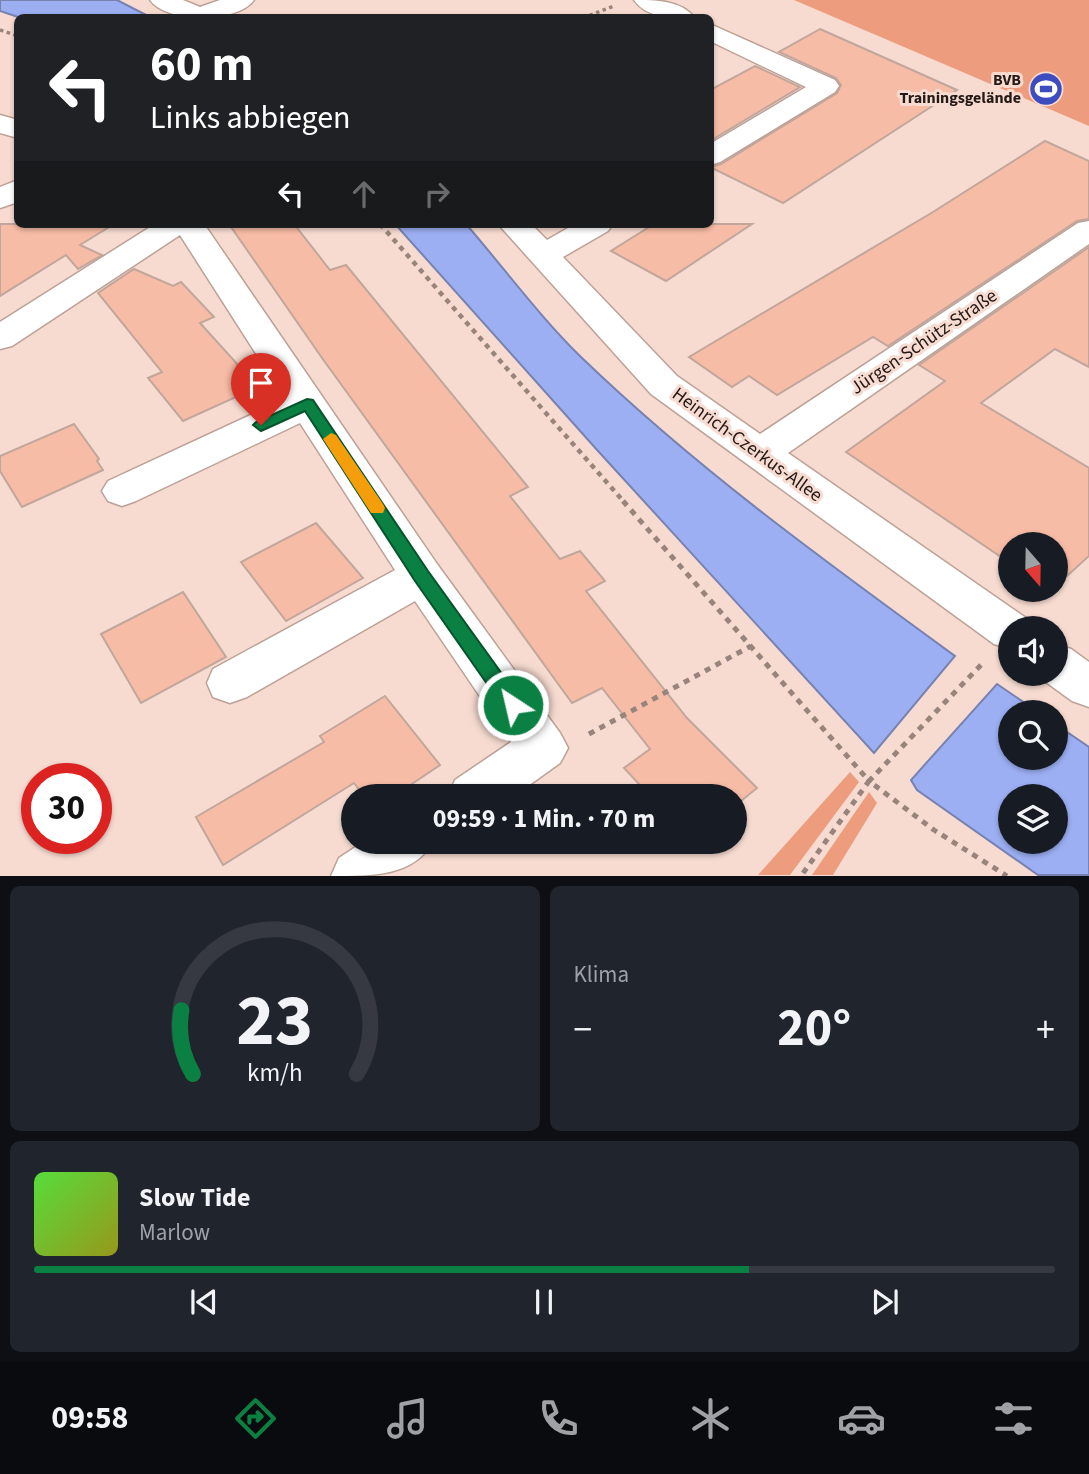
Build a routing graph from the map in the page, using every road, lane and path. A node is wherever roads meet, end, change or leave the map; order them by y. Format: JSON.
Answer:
{"nodes":[{"id":1,"x":162,"y":0,"type":"edge"},
{"id":2,"x":242,"y":0,"type":"edge"},
{"id":3,"x":646,"y":0,"type":"edge"},
{"id":4,"x":619,"y":4,"type":"dead end"},
{"id":5,"x":198,"y":14,"type":"edge"},
{"id":6,"x":208,"y":14,"type":"edge"},
{"id":7,"x":593,"y":14,"type":"edge"},
{"id":8,"x":675,"y":14,"type":"edge"},
{"id":9,"x":714,"y":33,"type":"edge"},
{"id":10,"x":714,"y":154,"type":"edge"},
{"id":11,"x":170,"y":228,"type":"edge"},
{"id":12,"x":191,"y":228,"type":"edge"},
{"id":13,"x":384,"y":228,"type":"edge"},
{"id":14,"x":518,"y":228,"type":"edge"},
{"id":15,"x":590,"y":228,"type":"edge"},
{"id":16,"x":1089,"y":230,"type":"edge"},
{"id":17,"x":544,"y":256,"type":"junction"},
{"id":18,"x":0,"y":338,"type":"edge"},
{"id":19,"x":307,"y":404,"type":"junction"},
{"id":20,"x":759,"y":454,"type":"junction"},
{"id":21,"x":122,"y":491,"type":"dead end"},
{"id":22,"x":422,"y":576,"type":"junction"},
{"id":23,"x":998,"y":641,"type":"edge"},
{"id":24,"x":998,"y":645,"type":"edge"},
{"id":25,"x":751,"y":646,"type":"junction"},
{"id":26,"x":230,"y":683,"type":"dead end"},
{"id":27,"x":543,"y":748,"type":"junction"},
{"id":28,"x":869,"y":780,"type":"junction"},
{"id":29,"x":490,"y":784,"type":"edge"},
{"id":30,"x":390,"y":854,"type":"edge"},
{"id":31,"x":358,"y":876,"type":"edge"},
{"id":32,"x":801,"y":876,"type":"edge"},
{"id":33,"x":1007,"y":876,"type":"edge"}],
"edges":[{"from":1,"to":5,"type":"street"},
{"from":2,"to":6,"type":"street"},
{"from":3,"to":8,"type":"street"},
{"from":4,"to":7,"type":"path"},
{"from":9,"to":10,"type":"street"},
{"from":11,"to":18,"type":"street"},
{"from":12,"to":19,"type":"street"},
{"from":13,"to":25,"type":"path"},
{"from":14,"to":17,"type":"street","name":"Heinrich-Czerkus-Allee"},
{"from":15,"to":17,"type":"street"},
{"from":16,"to":20,"type":"street","name":"Jürgen-Schütz-Straße"},
{"from":17,"to":20,"type":"street","name":"Heinrich-Czerkus-Allee"},
{"from":19,"to":21,"type":"street"},
{"from":19,"to":22,"type":"street"},
{"from":20,"to":23,"type":"street","name":"Heinrich-Czerkus-Allee"},
{"from":22,"to":26,"type":"street"},
{"from":22,"to":27,"type":"street"},
{"from":24,"to":28,"type":"path"},
{"from":25,"to":27,"type":"path"},
{"from":25,"to":28,"type":"path"},
{"from":27,"to":29,"type":"street"},
{"from":28,"to":32,"type":"path"},
{"from":28,"to":33,"type":"path"},
{"from":30,"to":31,"type":"street"}]}
